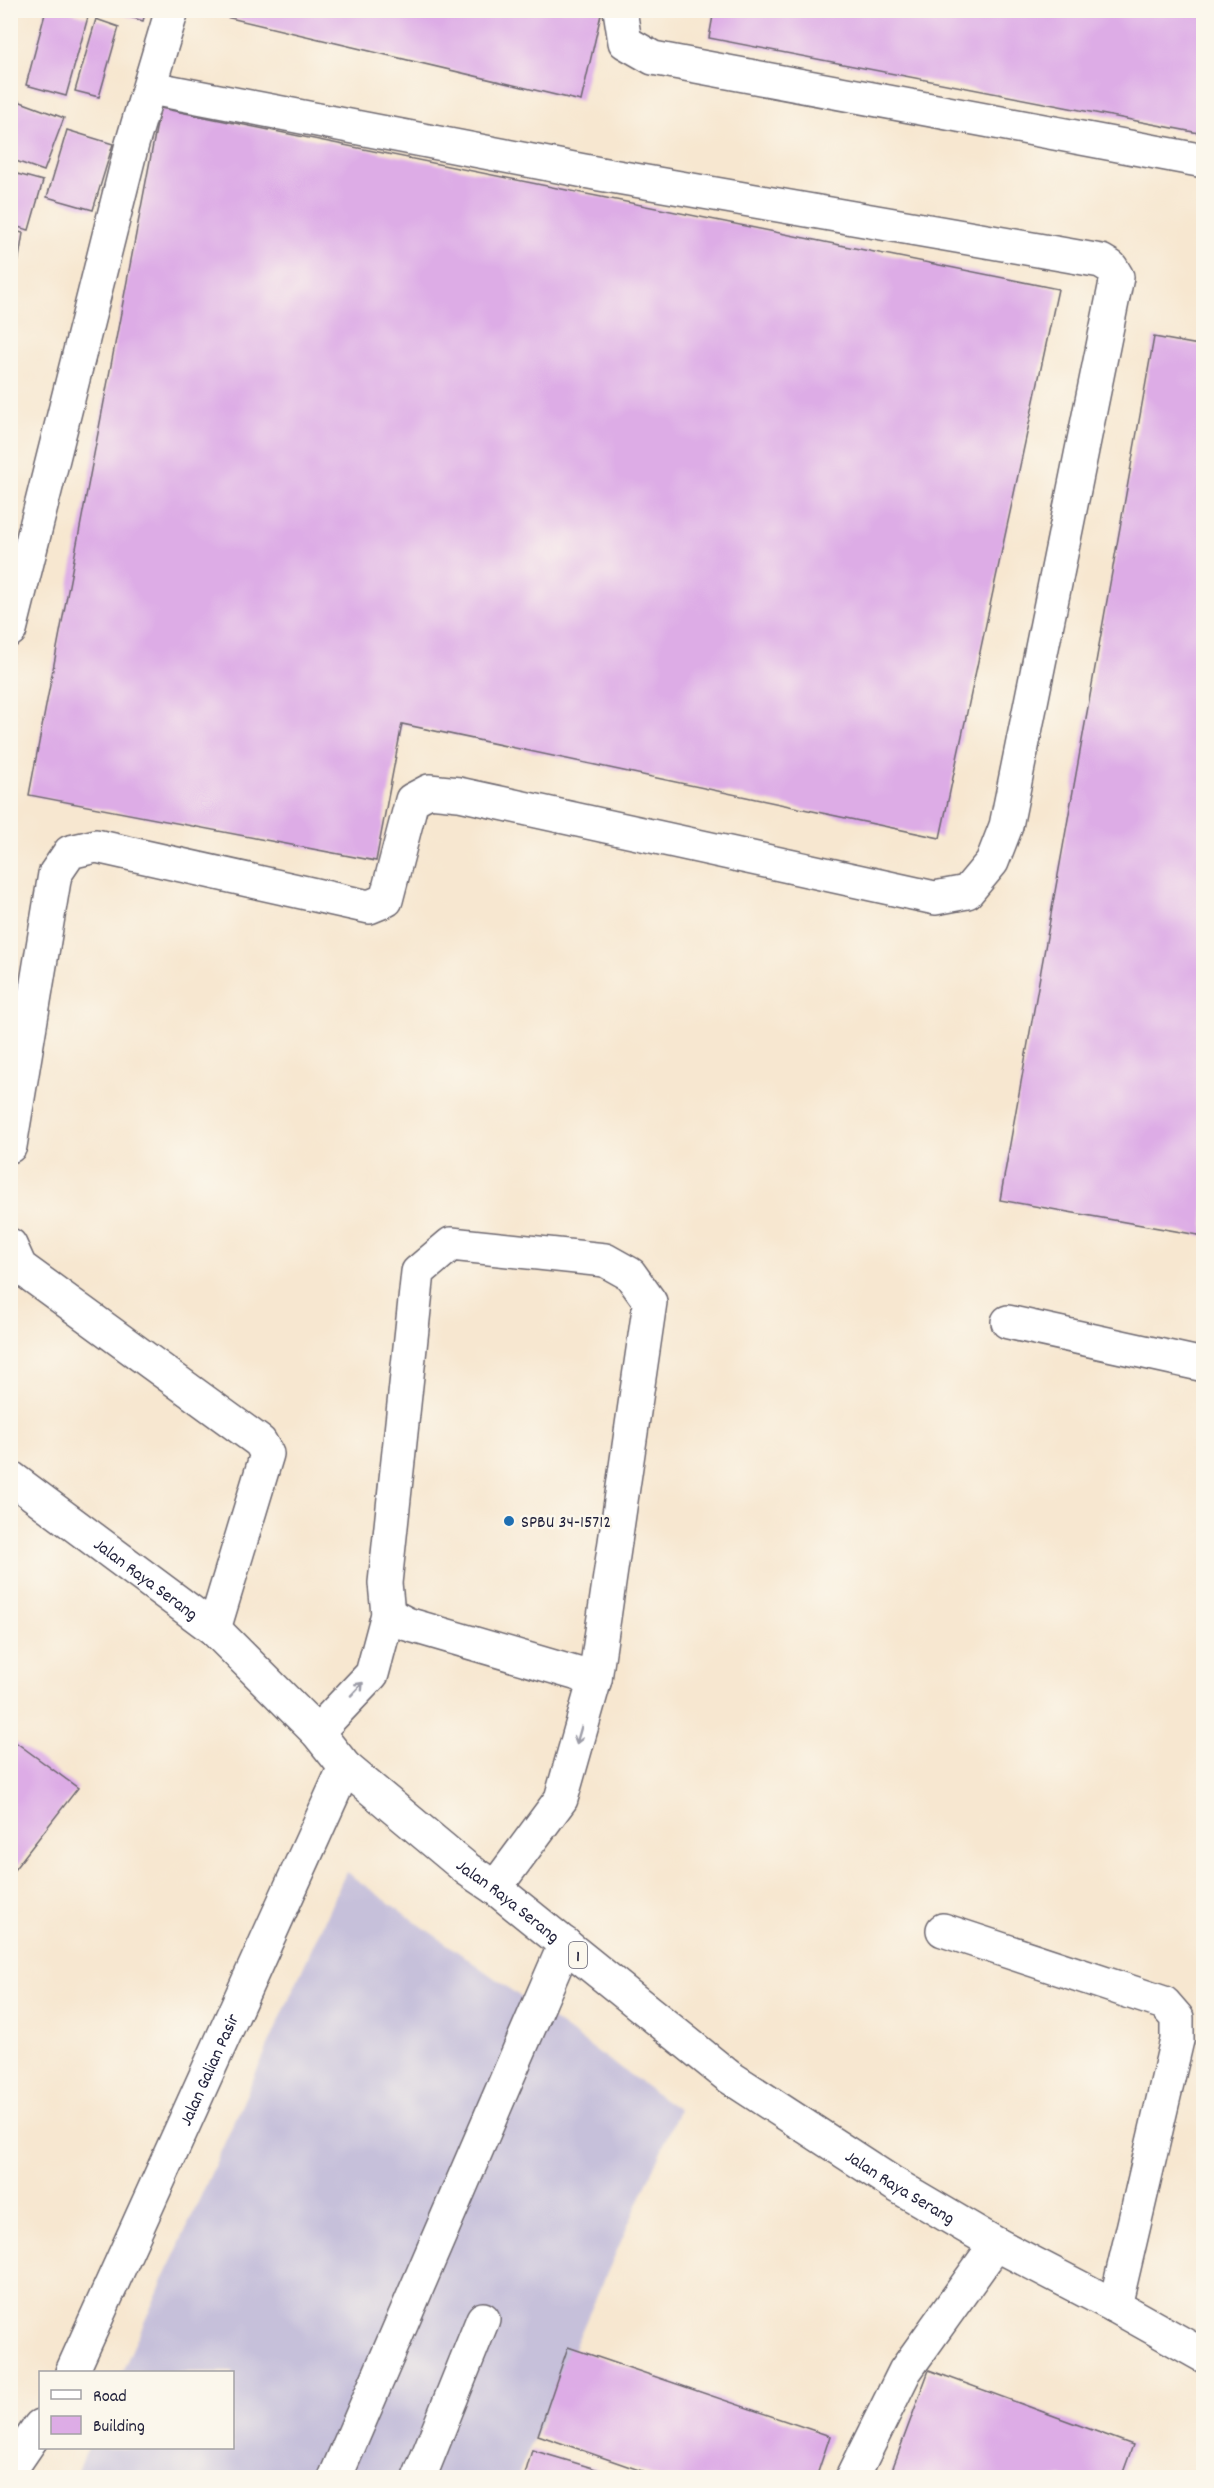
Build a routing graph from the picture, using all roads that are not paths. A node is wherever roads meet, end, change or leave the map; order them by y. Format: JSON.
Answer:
{"nodes":[{"id":1,"x":172,"y":10,"type":"edge"},
{"id":2,"x":620,"y":10,"type":"edge"},
{"id":3,"x":151,"y":88,"type":"junction"},
{"id":4,"x":1203,"y":161,"type":"edge"},
{"id":5,"x":10,"y":630,"type":"edge"},
{"id":6,"x":10,"y":1146,"type":"edge"},
{"id":7,"x":10,"y":1245,"type":"edge"},
{"id":8,"x":1008,"y":1322,"type":"dead end"},
{"id":9,"x":1203,"y":1365,"type":"edge"},
{"id":10,"x":10,"y":1477,"type":"edge"},
{"id":11,"x":388,"y":1614,"type":"junction"},
{"id":12,"x":214,"y":1629,"type":"junction"},
{"id":13,"x":595,"y":1679,"type":"junction"},
{"id":14,"x":317,"y":1732,"type":"junction"},
{"id":15,"x":345,"y":1767,"type":"junction"},
{"id":16,"x":495,"y":1888,"type":"junction"},
{"id":17,"x":943,"y":1930,"type":"dead end"},
{"id":18,"x":565,"y":1944,"type":"junction"},
{"id":19,"x":996,"y":2244,"type":"junction"},
{"id":20,"x":1115,"y":2306,"type":"junction"},
{"id":21,"x":483,"y":2319,"type":"dead end"},
{"id":22,"x":1203,"y":2356,"type":"edge"},
{"id":23,"x":73,"y":2371,"type":"edge"},
{"id":24,"x":39,"y":2427,"type":"edge"},
{"id":25,"x":10,"y":2470,"type":"edge"},
{"id":26,"x":335,"y":2478,"type":"edge"},
{"id":27,"x":419,"y":2478,"type":"edge"},
{"id":28,"x":852,"y":2478,"type":"edge"}],
"edges":[{"from":1,"to":3,"type":"main road"},
{"from":2,"to":4,"type":"main road"},
{"from":3,"to":5,"type":"main road"},
{"from":3,"to":6,"type":"main road"},
{"from":7,"to":12,"type":"main road"},
{"from":8,"to":9,"type":"main road"},
{"from":10,"to":12,"type":"main road","name":"Jalan Raya Serang","number":"1"},
{"from":11,"to":13,"type":"main road"},
{"from":11,"to":13,"type":"main road"},
{"from":14,"to":11,"type":"main road","one_way":true},
{"from":12,"to":14,"type":"main road","name":"Jalan Raya Serang","number":"1"},
{"from":13,"to":16,"type":"main road","one_way":true},
{"from":14,"to":15,"type":"main road","name":"Jalan Raya Serang","number":"1"},
{"from":15,"to":16,"type":"main road","name":"Jalan Raya Serang","number":"1"},
{"from":15,"to":23,"type":"main road","name":"Jalan Galian Pasir"},
{"from":16,"to":18,"type":"main road","name":"Jalan Raya Serang","number":"1"},
{"from":17,"to":20,"type":"main road"},
{"from":18,"to":19,"type":"main road","name":"Jalan Raya Serang","number":"1"},
{"from":18,"to":26,"type":"main road"},
{"from":19,"to":20,"type":"main road","name":"Jalan Raya Serang","number":"1"},
{"from":19,"to":28,"type":"main road"},
{"from":20,"to":22,"type":"main road","name":"Jalan Raya Serang","number":"1"},
{"from":21,"to":27,"type":"main road"},
{"from":24,"to":25,"type":"main road"}]}
